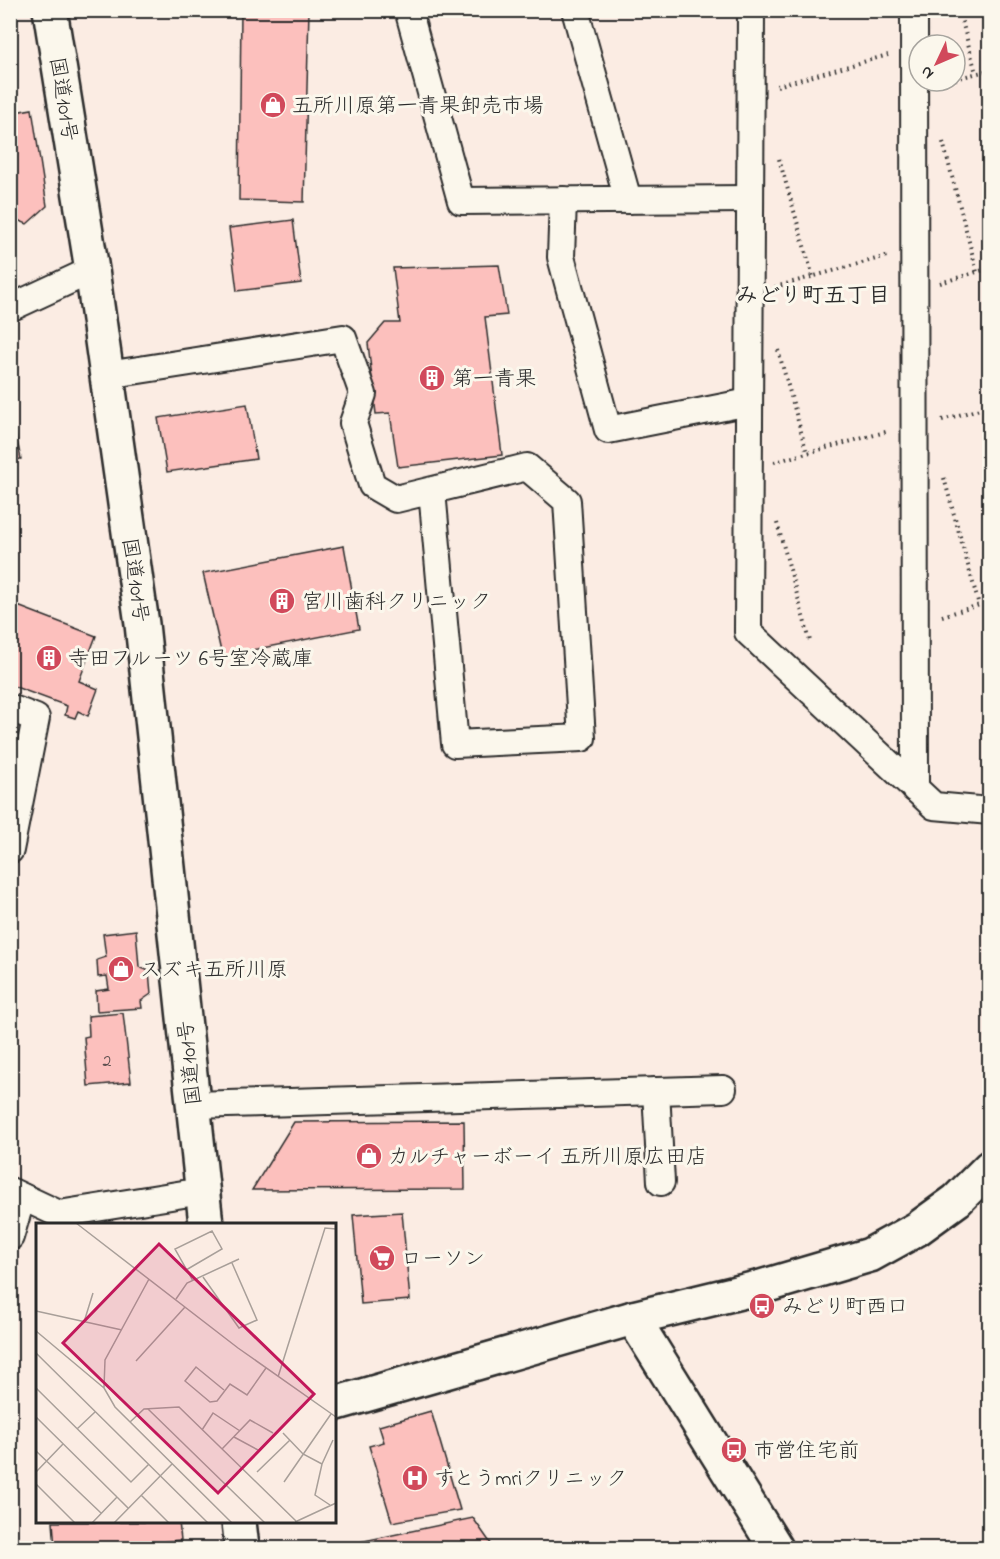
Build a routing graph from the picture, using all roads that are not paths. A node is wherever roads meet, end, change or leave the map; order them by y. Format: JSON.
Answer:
{"nodes":[{"id":1,"x":50,"y":10,"type":"edge"},
{"id":2,"x":575,"y":10,"type":"edge"},
{"id":3,"x":751,"y":10,"type":"edge"},
{"id":4,"x":914,"y":10,"type":"edge"},
{"id":5,"x":409,"y":13,"type":"dead end"},
{"id":6,"x":750,"y":199,"type":"junction"},
{"id":7,"x":562,"y":200,"type":"junction"},
{"id":8,"x":628,"y":200,"type":"junction"},
{"id":9,"x":92,"y":270,"type":"junction"},
{"id":10,"x":10,"y":308,"type":"edge"},
{"id":11,"x":107,"y":375,"type":"junction"},
{"id":12,"x":749,"y":402,"type":"junction"},
{"id":13,"x":432,"y":490,"type":"junction"},
{"id":14,"x":10,"y":708,"type":"edge"},
{"id":15,"x":915,"y":789,"type":"junction"},
{"id":16,"x":990,"y":811,"type":"edge"},
{"id":17,"x":10,"y":850,"type":"edge"},
{"id":18,"x":723,"y":1089,"type":"dead end"},
{"id":19,"x":656,"y":1091,"type":"junction"},
{"id":20,"x":193,"y":1105,"type":"junction"},
{"id":21,"x":990,"y":1167,"type":"edge"},
{"id":22,"x":661,"y":1182,"type":"dead end"},
{"id":23,"x":202,"y":1191,"type":"junction"},
{"id":24,"x":16,"y":1194,"type":"edge"},
{"id":25,"x":206,"y":1223,"type":"edge"},
{"id":26,"x":10,"y":1237,"type":"edge"},
{"id":27,"x":633,"y":1318,"type":"junction"},
{"id":28,"x":336,"y":1403,"type":"edge"},
{"id":29,"x":239,"y":1523,"type":"edge"},
{"id":30,"x":242,"y":1548,"type":"edge"},
{"id":31,"x":776,"y":1548,"type":"edge"}],
"edges":[{"from":1,"to":9,"type":"main road","name":"国道101号"},
{"from":2,"to":8,"type":"street"},
{"from":3,"to":6,"type":"street"},
{"from":4,"to":15,"type":"street"},
{"from":5,"to":7,"type":"street"},
{"from":6,"to":8,"type":"street"},
{"from":6,"to":12,"type":"street"},
{"from":7,"to":8,"type":"street"},
{"from":7,"to":12,"type":"street"},
{"from":9,"to":10,"type":"street"},
{"from":9,"to":11,"type":"main road","name":"国道101号"},
{"from":11,"to":13,"type":"street"},
{"from":11,"to":20,"type":"main road","name":"国道101号"},
{"from":12,"to":15,"type":"street"},
{"from":13,"to":13,"type":"street"},
{"from":14,"to":17,"type":"street"},
{"from":15,"to":16,"type":"street"},
{"from":18,"to":19,"type":"street"},
{"from":19,"to":20,"type":"street"},
{"from":19,"to":22,"type":"street"},
{"from":20,"to":23,"type":"main road","name":"国道101号"},
{"from":21,"to":27,"type":"main road"},
{"from":23,"to":24,"type":"street"},
{"from":23,"to":25,"type":"main road","name":"国道101号"},
{"from":24,"to":26,"type":"street"},
{"from":27,"to":28,"type":"main road"},
{"from":27,"to":31,"type":"main road"},
{"from":29,"to":30,"type":"main road"}]}
